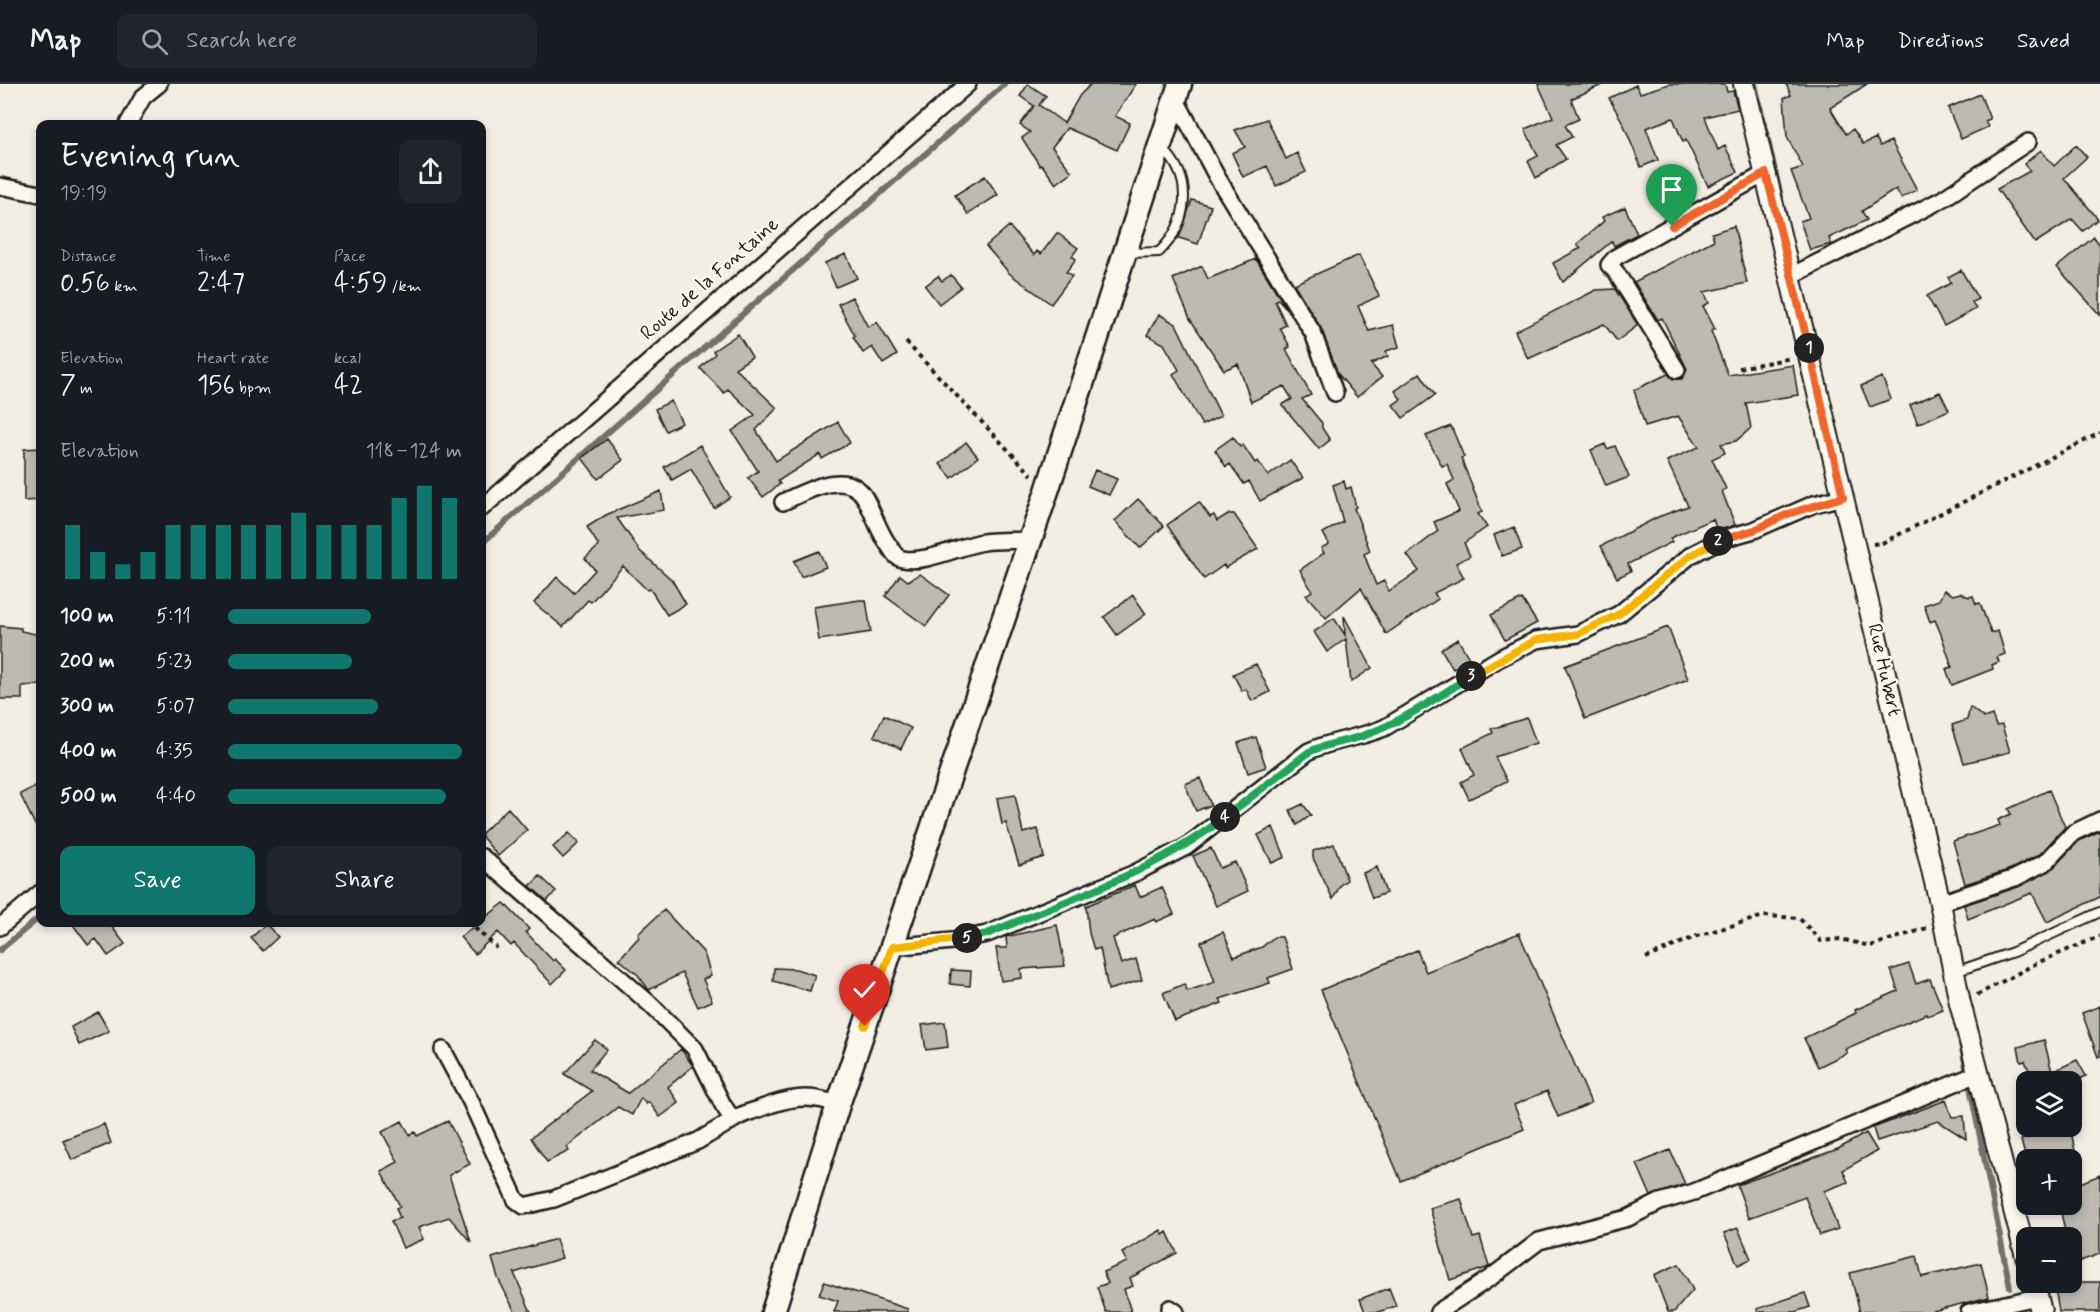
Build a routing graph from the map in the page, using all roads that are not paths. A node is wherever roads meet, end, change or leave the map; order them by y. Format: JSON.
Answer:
{"nodes":[{"id":1,"x":159,"y":84,"type":"edge"},
{"id":2,"x":968,"y":84,"type":"edge"},
{"id":3,"x":1744,"y":84,"type":"edge"},
{"id":4,"x":1178,"y":91,"type":"edge"},
{"id":5,"x":130,"y":120,"type":"edge"},
{"id":6,"x":2028,"y":142,"type":"dead end"},
{"id":7,"x":1159,"y":145,"type":"junction"},
{"id":8,"x":1766,"y":173,"type":"junction"},
{"id":9,"x":0,"y":186,"type":"edge"},
{"id":10,"x":36,"y":193,"type":"edge"},
{"id":11,"x":1124,"y":252,"type":"junction"},
{"id":12,"x":1791,"y":276,"type":"junction"},
{"id":13,"x":1677,"y":370,"type":"dead end"},
{"id":14,"x":1335,"y":393,"type":"dead end"},
{"id":15,"x":1843,"y":497,"type":"junction"},
{"id":16,"x":783,"y":502,"type":"dead end"},
{"id":17,"x":486,"y":505,"type":"edge"},
{"id":18,"x":1028,"y":540,"type":"junction"},
{"id":19,"x":2100,"y":820,"type":"edge"},
{"id":20,"x":486,"y":860,"type":"edge"},
{"id":21,"x":36,"y":896,"type":"edge"},
{"id":22,"x":1940,"y":903,"type":"junction"},
{"id":23,"x":2100,"y":912,"type":"edge"},
{"id":24,"x":0,"y":927,"type":"edge"},
{"id":25,"x":892,"y":947,"type":"junction"},
{"id":26,"x":1954,"y":973,"type":"junction"},
{"id":27,"x":443,"y":1050,"type":"dead end"},
{"id":28,"x":1979,"y":1073,"type":"junction"},
{"id":29,"x":838,"y":1105,"type":"junction"},
{"id":30,"x":736,"y":1118,"type":"junction"},
{"id":31,"x":2019,"y":1227,"type":"edge"},
{"id":32,"x":2037,"y":1297,"type":"edge"},
{"id":33,"x":773,"y":1312,"type":"edge"},
{"id":34,"x":1438,"y":1312,"type":"edge"},
{"id":35,"x":1969,"y":1312,"type":"edge"}],
"edges":[{"from":1,"to":5,"type":"street"},
{"from":2,"to":17,"type":"street","name":"Route de la Fontaine"},
{"from":3,"to":8,"type":"street","name":"Rue Hubert"},
{"from":4,"to":7,"type":"main road"},
{"from":4,"to":14,"type":"street"},
{"from":6,"to":12,"type":"street"},
{"from":7,"to":11,"type":"main road"},
{"from":7,"to":11,"type":"lane"},
{"from":8,"to":12,"type":"street","name":"Rue Hubert"},
{"from":8,"to":13,"type":"street"},
{"from":9,"to":10,"type":"street"},
{"from":11,"to":18,"type":"main road"},
{"from":12,"to":15,"type":"street","name":"Rue Hubert"},
{"from":15,"to":22,"type":"street","name":"Rue Hubert"},
{"from":15,"to":25,"type":"street"},
{"from":16,"to":18,"type":"street"},
{"from":18,"to":25,"type":"main road"},
{"from":19,"to":22,"type":"street"},
{"from":20,"to":30,"type":"street"},
{"from":21,"to":24,"type":"street"},
{"from":22,"to":26,"type":"street","name":"Rue Hubert"},
{"from":23,"to":26,"type":"lane"},
{"from":25,"to":29,"type":"main road"},
{"from":26,"to":28,"type":"street","name":"Rue Hubert"},
{"from":27,"to":30,"type":"street"},
{"from":28,"to":31,"type":"street","name":"Rue Hubert"},
{"from":28,"to":34,"type":"street"},
{"from":29,"to":30,"type":"street"},
{"from":29,"to":33,"type":"main road"},
{"from":32,"to":35,"type":"street"}]}
